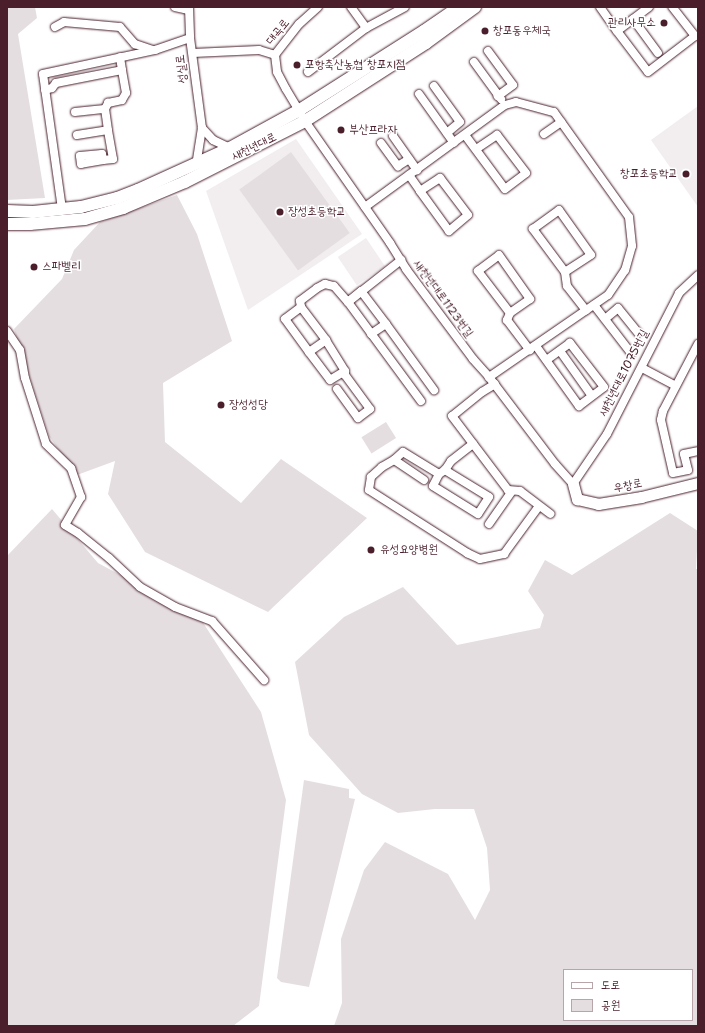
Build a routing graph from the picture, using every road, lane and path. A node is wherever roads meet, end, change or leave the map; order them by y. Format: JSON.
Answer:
{"nodes":[{"id":1,"x":174,"y":7,"type":"edge"},
{"id":2,"x":318,"y":7,"type":"edge"},
{"id":3,"x":351,"y":7,"type":"edge"},
{"id":4,"x":405,"y":7,"type":"edge"},
{"id":5,"x":460,"y":7,"type":"edge"},
{"id":6,"x":475,"y":7,"type":"edge"},
{"id":7,"x":600,"y":7,"type":"edge"},
{"id":8,"x":649,"y":7,"type":"edge"},
{"id":9,"x":672,"y":7,"type":"edge"},
{"id":10,"x":189,"y":8,"type":"edge"},
{"id":11,"x":633,"y":20,"type":"junction"},
{"id":12,"x":55,"y":27,"type":"dead end"},
{"id":13,"x":366,"y":28,"type":"junction"},
{"id":14,"x":617,"y":32,"type":"junction"},
{"id":15,"x":190,"y":38,"type":"junction"},
{"id":16,"x":153,"y":50,"type":"junction"},
{"id":17,"x":488,"y":51,"type":"dead end"},
{"id":18,"x":193,"y":53,"type":"junction"},
{"id":19,"x":658,"y":53,"type":"dead end"},
{"id":20,"x":274,"y":55,"type":"junction"},
{"id":21,"x":120,"y":57,"type":"junction"},
{"id":22,"x":474,"y":62,"type":"dead end"},
{"id":23,"x":122,"y":70,"type":"junction"},
{"id":24,"x":308,"y":72,"type":"dead end"},
{"id":25,"x":434,"y":86,"type":"dead end"},
{"id":26,"x":45,"y":90,"type":"junction"},
{"id":27,"x":419,"y":94,"type":"dead end"},
{"id":28,"x":498,"y":96,"type":"junction"},
{"id":29,"x":505,"y":105,"type":"junction"},
{"id":30,"x":105,"y":109,"type":"junction"},
{"id":31,"x":75,"y":112,"type":"dead end"},
{"id":32,"x":301,"y":116,"type":"junction"},
{"id":33,"x":561,"y":122,"type":"junction"},
{"id":34,"x":202,"y":128,"type":"junction"},
{"id":35,"x":108,"y":130,"type":"junction"},
{"id":36,"x":447,"y":132,"type":"junction"},
{"id":37,"x":544,"y":134,"type":"dead end"},
{"id":38,"x":77,"y":135,"type":"dead end"},
{"id":39,"x":465,"y":135,"type":"junction"},
{"id":40,"x":394,"y":136,"type":"dead end"},
{"id":41,"x":381,"y":143,"type":"dead end"},
{"id":42,"x":454,"y":143,"type":"junction"},
{"id":43,"x":476,"y":149,"type":"junction"},
{"id":44,"x":232,"y":152,"type":"junction"},
{"id":45,"x":408,"y":159,"type":"junction"},
{"id":46,"x":103,"y":160,"type":"dead end"},
{"id":47,"x":196,"y":164,"type":"junction"},
{"id":48,"x":417,"y":170,"type":"junction"},
{"id":49,"x":409,"y":175,"type":"junction"},
{"id":50,"x":420,"y":191,"type":"junction"},
{"id":51,"x":365,"y":207,"type":"junction"},
{"id":52,"x":62,"y":209,"type":"junction"},
{"id":53,"x":7,"y":211,"type":"edge"},
{"id":54,"x":7,"y":224,"type":"edge"},
{"id":55,"x":401,"y":260,"type":"junction"},
{"id":56,"x":565,"y":272,"type":"junction"},
{"id":57,"x":698,"y":275,"type":"edge"},
{"id":58,"x":361,"y":291,"type":"junction"},
{"id":59,"x":348,"y":302,"type":"junction"},
{"id":60,"x":594,"y":305,"type":"junction"},
{"id":61,"x":301,"y":307,"type":"junction"},
{"id":62,"x":586,"y":310,"type":"junction"},
{"id":63,"x":510,"y":313,"type":"junction"},
{"id":64,"x":604,"y":319,"type":"junction"},
{"id":65,"x":386,"y":324,"type":"junction"},
{"id":66,"x":7,"y":331,"type":"edge"},
{"id":67,"x":638,"y":333,"type":"dead end"},
{"id":68,"x":371,"y":334,"type":"junction"},
{"id":69,"x":326,"y":340,"type":"junction"},
{"id":70,"x":698,"y":344,"type":"edge"},
{"id":71,"x":533,"y":348,"type":"junction"},
{"id":72,"x":560,"y":351,"type":"dead end"},
{"id":73,"x":309,"y":352,"type":"junction"},
{"id":74,"x":631,"y":353,"type":"dead end"},
{"id":75,"x":547,"y":360,"type":"junction"},
{"id":76,"x":642,"y":368,"type":"junction"},
{"id":77,"x":345,"y":371,"type":"junction"},
{"id":78,"x":492,"y":381,"type":"junction"},
{"id":79,"x":676,"y":386,"type":"junction"},
{"id":80,"x":337,"y":389,"type":"dead end"},
{"id":81,"x":434,"y":390,"type":"dead end"},
{"id":82,"x":592,"y":396,"type":"junction"},
{"id":83,"x":420,"y":401,"type":"dead end"},
{"id":84,"x":473,"y":444,"type":"junction"},
{"id":85,"x":698,"y":451,"type":"edge"},
{"id":86,"x":394,"y":460,"type":"junction"},
{"id":87,"x":442,"y":472,"type":"junction"},
{"id":88,"x":424,"y":480,"type":"dead end"},
{"id":89,"x":698,"y":483,"type":"edge"},
{"id":90,"x":572,"y":484,"type":"junction"},
{"id":91,"x":512,"y":491,"type":"junction"},
{"id":92,"x":539,"y":506,"type":"junction"},
{"id":93,"x":550,"y":514,"type":"dead end"},
{"id":94,"x":489,"y":524,"type":"dead end"},
{"id":95,"x":264,"y":680,"type":"dead end"}],
"edges":[{"from":1,"to":10,"type":"street"},
{"from":2,"to":20,"type":"street","name":"대곡로"},
{"from":3,"to":13,"type":"street"},
{"from":4,"to":13,"type":"street"},
{"from":5,"to":32,"type":"main road","name":"새천년대로"},
{"from":6,"to":32,"type":"main road","name":"새천년대로"},
{"from":7,"to":14,"type":"street"},
{"from":8,"to":11,"type":"street"},
{"from":9,"to":14,"type":"street"},
{"from":10,"to":15,"type":"street","name":"성실로"},
{"from":11,"to":14,"type":"street"},
{"from":11,"to":19,"type":"street"},
{"from":12,"to":16,"type":"street"},
{"from":13,"to":24,"type":"street"},
{"from":15,"to":16,"type":"street"},
{"from":15,"to":18,"type":"street","name":"성실로"},
{"from":16,"to":21,"type":"street"},
{"from":17,"to":28,"type":"street"},
{"from":18,"to":20,"type":"street"},
{"from":18,"to":34,"type":"street","name":"성실로"},
{"from":20,"to":32,"type":"street","name":"대곡로"},
{"from":21,"to":23,"type":"street"},
{"from":21,"to":26,"type":"street"},
{"from":22,"to":28,"type":"street"},
{"from":23,"to":26,"type":"street"},
{"from":23,"to":30,"type":"street"},
{"from":25,"to":36,"type":"street"},
{"from":26,"to":52,"type":"street"},
{"from":27,"to":36,"type":"street"},
{"from":28,"to":29,"type":"street"},
{"from":29,"to":33,"type":"street"},
{"from":29,"to":39,"type":"street"},
{"from":30,"to":31,"type":"street"},
{"from":30,"to":35,"type":"street"},
{"from":32,"to":44,"type":"main road","name":"새천년대로"},
{"from":32,"to":51,"type":"street","name":"새천년대로1123번길"},
{"from":33,"to":37,"type":"street"},
{"from":33,"to":60,"type":"street"},
{"from":34,"to":44,"type":"street"},
{"from":34,"to":47,"type":"street","name":"성실로"},
{"from":35,"to":38,"type":"street"},
{"from":35,"to":46,"type":"street"},
{"from":36,"to":42,"type":"street"},
{"from":39,"to":42,"type":"street"},
{"from":39,"to":43,"type":"street"},
{"from":40,"to":45,"type":"street"},
{"from":41,"to":45,"type":"street"},
{"from":42,"to":48,"type":"street"},
{"from":43,"to":43,"type":"street"},
{"from":44,"to":47,"type":"main road","name":"새천년대로"},
{"from":44,"to":54,"type":"main road","name":"새천년대로"},
{"from":45,"to":48,"type":"street"},
{"from":47,"to":52,"type":"main road","name":"새천년대로"},
{"from":48,"to":49,"type":"street"},
{"from":49,"to":50,"type":"street"},
{"from":49,"to":51,"type":"street"},
{"from":50,"to":50,"type":"street"},
{"from":51,"to":55,"type":"street","name":"새천년대로1123번길"},
{"from":52,"to":53,"type":"main road","name":"새천년대로"},
{"from":55,"to":58,"type":"street"},
{"from":55,"to":78,"type":"street","name":"새천년대로1123번길"},
{"from":56,"to":56,"type":"street"},
{"from":56,"to":62,"type":"street"},
{"from":57,"to":76,"type":"street","name":"새천년대로1075번길"},
{"from":58,"to":59,"type":"street"},
{"from":58,"to":65,"type":"street"},
{"from":59,"to":61,"type":"street"},
{"from":59,"to":68,"type":"street"},
{"from":60,"to":62,"type":"street"},
{"from":60,"to":64,"type":"street"},
{"from":61,"to":69,"type":"street"},
{"from":61,"to":73,"type":"street"},
{"from":62,"to":71,"type":"street"},
{"from":63,"to":63,"type":"street"},
{"from":63,"to":71,"type":"street"},
{"from":64,"to":67,"type":"street"},
{"from":64,"to":74,"type":"street"},
{"from":65,"to":68,"type":"street"},
{"from":65,"to":81,"type":"street"},
{"from":66,"to":95,"type":"street"},
{"from":68,"to":83,"type":"street"},
{"from":69,"to":73,"type":"street"},
{"from":69,"to":77,"type":"street"},
{"from":70,"to":79,"type":"street"},
{"from":71,"to":75,"type":"street"},
{"from":71,"to":78,"type":"street"},
{"from":72,"to":82,"type":"street"},
{"from":73,"to":77,"type":"street"},
{"from":75,"to":82,"type":"street"},
{"from":75,"to":82,"type":"street"},
{"from":76,"to":79,"type":"street"},
{"from":76,"to":90,"type":"street","name":"새천년대로1075번길"},
{"from":77,"to":80,"type":"street"},
{"from":78,"to":84,"type":"street"},
{"from":78,"to":90,"type":"street","name":"새천년대로1123번길"},
{"from":79,"to":85,"type":"street"},
{"from":84,"to":87,"type":"street"},
{"from":84,"to":91,"type":"street"},
{"from":86,"to":87,"type":"street"},
{"from":86,"to":88,"type":"street"},
{"from":86,"to":92,"type":"street"},
{"from":87,"to":87,"type":"street"},
{"from":89,"to":90,"type":"main road","name":"우창로"},
{"from":91,"to":92,"type":"street"},
{"from":91,"to":94,"type":"street"},
{"from":92,"to":93,"type":"street"}]}
